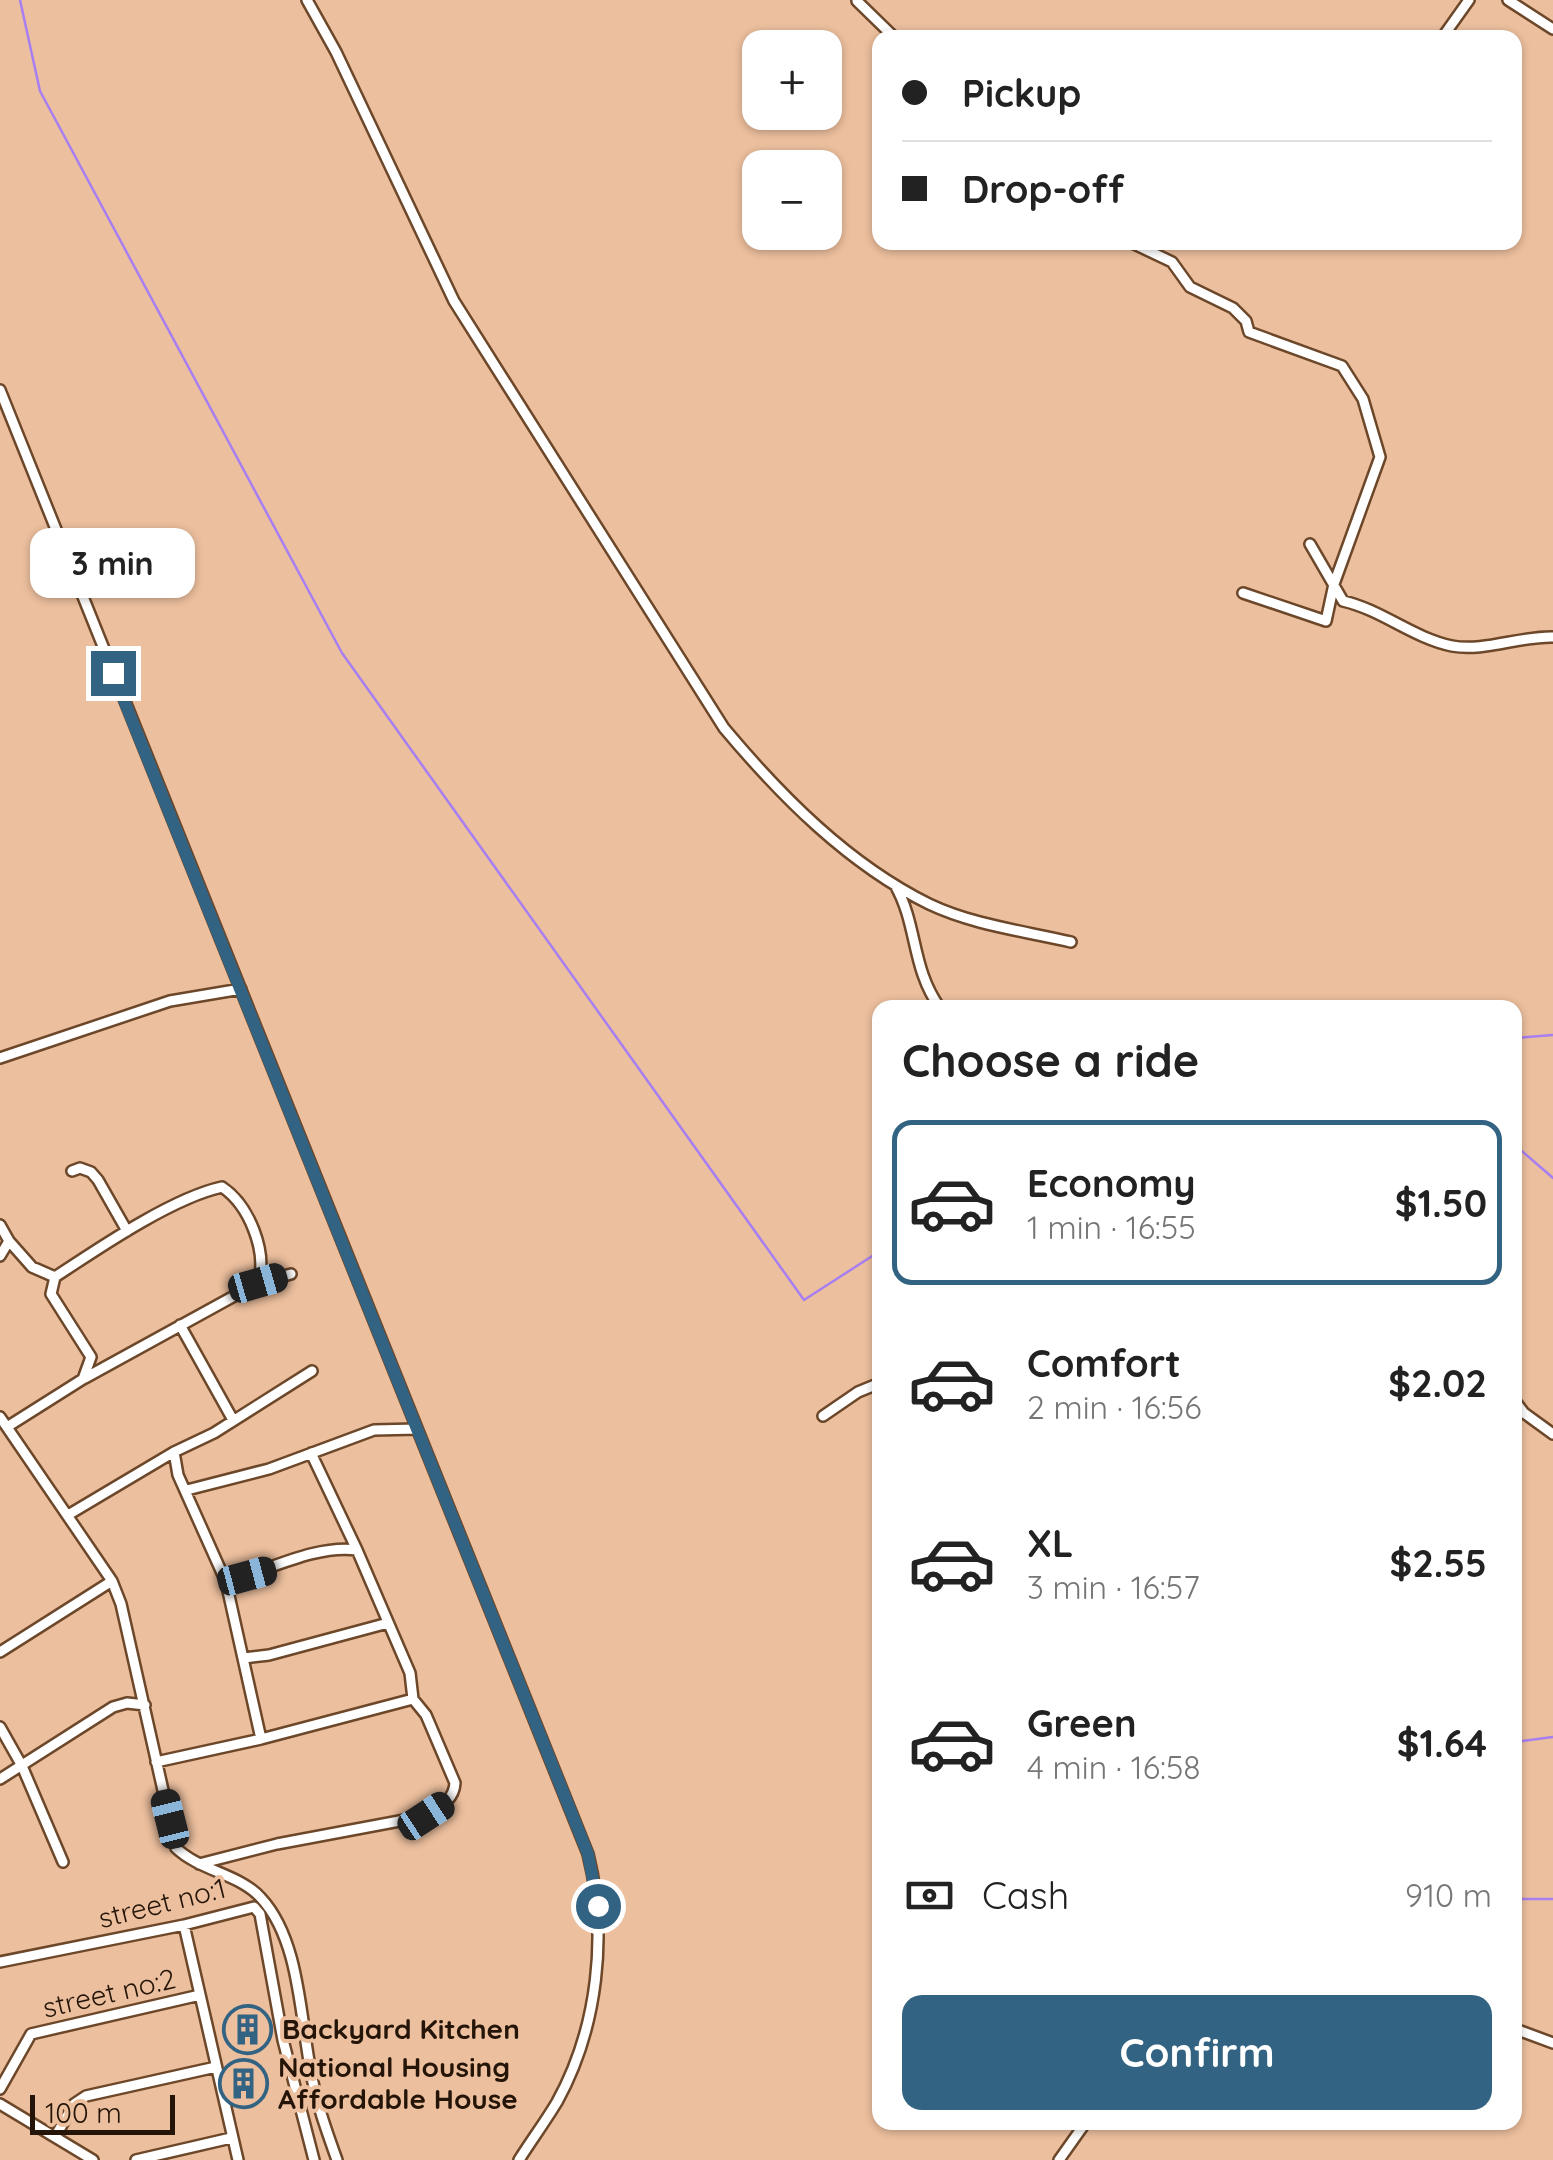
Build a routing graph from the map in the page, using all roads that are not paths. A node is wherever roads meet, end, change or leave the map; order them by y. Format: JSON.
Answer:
{"nodes":[{"id":1,"x":307,"y":0,"type":"edge"},
{"id":2,"x":1469,"y":0,"type":"edge"},
{"id":3,"x":1508,"y":0,"type":"edge"},
{"id":4,"x":857,"y":1,"type":"edge"},
{"id":5,"x":1553,"y":29,"type":"edge"},
{"id":6,"x":887,"y":30,"type":"edge"},
{"id":7,"x":1448,"y":30,"type":"edge"},
{"id":8,"x":1147,"y":250,"type":"edge"},
{"id":9,"x":0,"y":390,"type":"edge"},
{"id":10,"x":1310,"y":544,"type":"dead end"},
{"id":11,"x":1334,"y":584,"type":"junction"},
{"id":12,"x":1244,"y":593,"type":"dead end"},
{"id":13,"x":1553,"y":637,"type":"edge"},
{"id":14,"x":894,"y":882,"type":"junction"},
{"id":15,"x":1071,"y":942,"type":"dead end"},
{"id":16,"x":241,"y":989,"type":"junction"},
{"id":17,"x":934,"y":1000,"type":"edge"},
{"id":18,"x":0,"y":1058,"type":"edge"},
{"id":19,"x":72,"y":1171,"type":"dead end"},
{"id":20,"x":0,"y":1225,"type":"edge"},
{"id":21,"x":127,"y":1231,"type":"junction"},
{"id":22,"x":9,"y":1242,"type":"junction"},
{"id":23,"x":20,"y":1254,"type":"junction"},
{"id":24,"x":2,"y":1255,"type":"edge"},
{"id":25,"x":32,"y":1267,"type":"junction"},
{"id":26,"x":291,"y":1274,"type":"dead end"},
{"id":27,"x":56,"y":1277,"type":"junction"},
{"id":28,"x":258,"y":1283,"type":"junction"},
{"id":29,"x":51,"y":1294,"type":"junction"},
{"id":30,"x":180,"y":1325,"type":"junction"},
{"id":31,"x":312,"y":1371,"type":"dead end"},
{"id":32,"x":83,"y":1379,"type":"junction"},
{"id":33,"x":872,"y":1386,"type":"edge"},
{"id":34,"x":1522,"y":1410,"type":"edge"},
{"id":35,"x":0,"y":1416,"type":"edge"},
{"id":36,"x":823,"y":1416,"type":"dead end"},
{"id":37,"x":233,"y":1420,"type":"junction"},
{"id":38,"x":7,"y":1427,"type":"junction"},
{"id":39,"x":417,"y":1428,"type":"junction"},
{"id":40,"x":1553,"y":1434,"type":"edge"},
{"id":41,"x":174,"y":1452,"type":"junction"},
{"id":42,"x":311,"y":1454,"type":"junction"},
{"id":43,"x":152,"y":1466,"type":"junction"},
{"id":44,"x":178,"y":1475,"type":"junction"},
{"id":45,"x":186,"y":1490,"type":"junction"},
{"id":46,"x":68,"y":1515,"type":"junction"},
{"id":47,"x":357,"y":1550,"type":"junction"},
{"id":48,"x":112,"y":1581,"type":"junction"},
{"id":49,"x":226,"y":1582,"type":"junction"},
{"id":50,"x":388,"y":1624,"type":"junction"},
{"id":51,"x":1,"y":1649,"type":"edge"},
{"id":52,"x":244,"y":1658,"type":"junction"},
{"id":53,"x":413,"y":1699,"type":"junction"},
{"id":54,"x":145,"y":1705,"type":"junction"},
{"id":55,"x":0,"y":1727,"type":"edge"},
{"id":56,"x":261,"y":1739,"type":"junction"},
{"id":57,"x":156,"y":1762,"type":"junction"},
{"id":58,"x":22,"y":1766,"type":"junction"},
{"id":59,"x":0,"y":1779,"type":"edge"},
{"id":60,"x":63,"y":1862,"type":"dead end"},
{"id":61,"x":199,"y":1864,"type":"junction"},
{"id":62,"x":184,"y":1924,"type":"junction"},
{"id":63,"x":0,"y":1950,"type":"edge"},
{"id":64,"x":5,"y":1961,"type":"edge"},
{"id":65,"x":200,"y":1995,"type":"junction"},
{"id":66,"x":1522,"y":2032,"type":"edge"},
{"id":67,"x":1553,"y":2043,"type":"edge"},
{"id":68,"x":216,"y":2067,"type":"junction"},
{"id":69,"x":0,"y":2089,"type":"edge"},
{"id":70,"x":0,"y":2104,"type":"edge"},
{"id":71,"x":1081,"y":2130,"type":"edge"},
{"id":72,"x":55,"y":2137,"type":"junction"},
{"id":73,"x":232,"y":2138,"type":"junction"},
{"id":74,"x":93,"y":2160,"type":"edge"},
{"id":75,"x":136,"y":2160,"type":"edge"},
{"id":76,"x":238,"y":2160,"type":"edge"},
{"id":77,"x":314,"y":2160,"type":"edge"},
{"id":78,"x":338,"y":2160,"type":"edge"},
{"id":79,"x":519,"y":2160,"type":"edge"},
{"id":80,"x":1060,"y":2160,"type":"edge"}],
"edges":[{"from":1,"to":14,"type":"street"},
{"from":2,"to":7,"type":"street"},
{"from":3,"to":5,"type":"street"},
{"from":4,"to":6,"type":"street"},
{"from":8,"to":11,"type":"street"},
{"from":9,"to":16,"type":"street"},
{"from":10,"to":11,"type":"street"},
{"from":11,"to":12,"type":"street"},
{"from":11,"to":13,"type":"street"},
{"from":14,"to":15,"type":"street"},
{"from":14,"to":17,"type":"street"},
{"from":16,"to":18,"type":"street"},
{"from":16,"to":39,"type":"street"},
{"from":19,"to":21,"type":"street"},
{"from":20,"to":22,"type":"street"},
{"from":21,"to":27,"type":"street"},
{"from":21,"to":28,"type":"street"},
{"from":22,"to":23,"type":"street"},
{"from":22,"to":24,"type":"street"},
{"from":23,"to":24,"type":"street"},
{"from":23,"to":25,"type":"street"},
{"from":25,"to":27,"type":"street"},
{"from":25,"to":29,"type":"street"},
{"from":26,"to":28,"type":"street"},
{"from":27,"to":29,"type":"street"},
{"from":28,"to":30,"type":"street"},
{"from":29,"to":32,"type":"street"},
{"from":30,"to":32,"type":"street"},
{"from":30,"to":37,"type":"street"},
{"from":31,"to":37,"type":"street"},
{"from":32,"to":38,"type":"street"},
{"from":33,"to":36,"type":"street"},
{"from":34,"to":40,"type":"street"},
{"from":35,"to":38,"type":"street"},
{"from":37,"to":41,"type":"street"},
{"from":38,"to":46,"type":"street"},
{"from":39,"to":42,"type":"street"},
{"from":39,"to":79,"type":"street"},
{"from":41,"to":43,"type":"street"},
{"from":41,"to":44,"type":"street"},
{"from":42,"to":45,"type":"street"},
{"from":42,"to":47,"type":"street"},
{"from":43,"to":44,"type":"street"},
{"from":43,"to":46,"type":"street"},
{"from":44,"to":45,"type":"street"},
{"from":45,"to":49,"type":"street"},
{"from":46,"to":48,"type":"street"},
{"from":47,"to":49,"type":"street"},
{"from":47,"to":50,"type":"street"},
{"from":48,"to":51,"type":"street"},
{"from":48,"to":54,"type":"street"},
{"from":49,"to":52,"type":"street"},
{"from":50,"to":52,"type":"street"},
{"from":50,"to":53,"type":"street"},
{"from":52,"to":56,"type":"street"},
{"from":53,"to":56,"type":"street"},
{"from":53,"to":61,"type":"street"},
{"from":54,"to":57,"type":"street"},
{"from":54,"to":58,"type":"street"},
{"from":55,"to":58,"type":"street"},
{"from":56,"to":57,"type":"street"},
{"from":57,"to":61,"type":"street"},
{"from":58,"to":59,"type":"street"},
{"from":58,"to":60,"type":"street"},
{"from":61,"to":78,"type":"street"},
{"from":62,"to":64,"type":"street","name":"street no:1"},
{"from":62,"to":65,"type":"street"},
{"from":62,"to":77,"type":"street","name":"street no:1"},
{"from":63,"to":64,"type":"street"},
{"from":65,"to":68,"type":"street"},
{"from":65,"to":69,"type":"street","name":"street no:2"},
{"from":66,"to":67,"type":"street"},
{"from":68,"to":72,"type":"street"},
{"from":68,"to":73,"type":"street"},
{"from":70,"to":72,"type":"street"},
{"from":71,"to":80,"type":"street"},
{"from":72,"to":74,"type":"street"},
{"from":73,"to":75,"type":"street"},
{"from":73,"to":76,"type":"street"}]}
